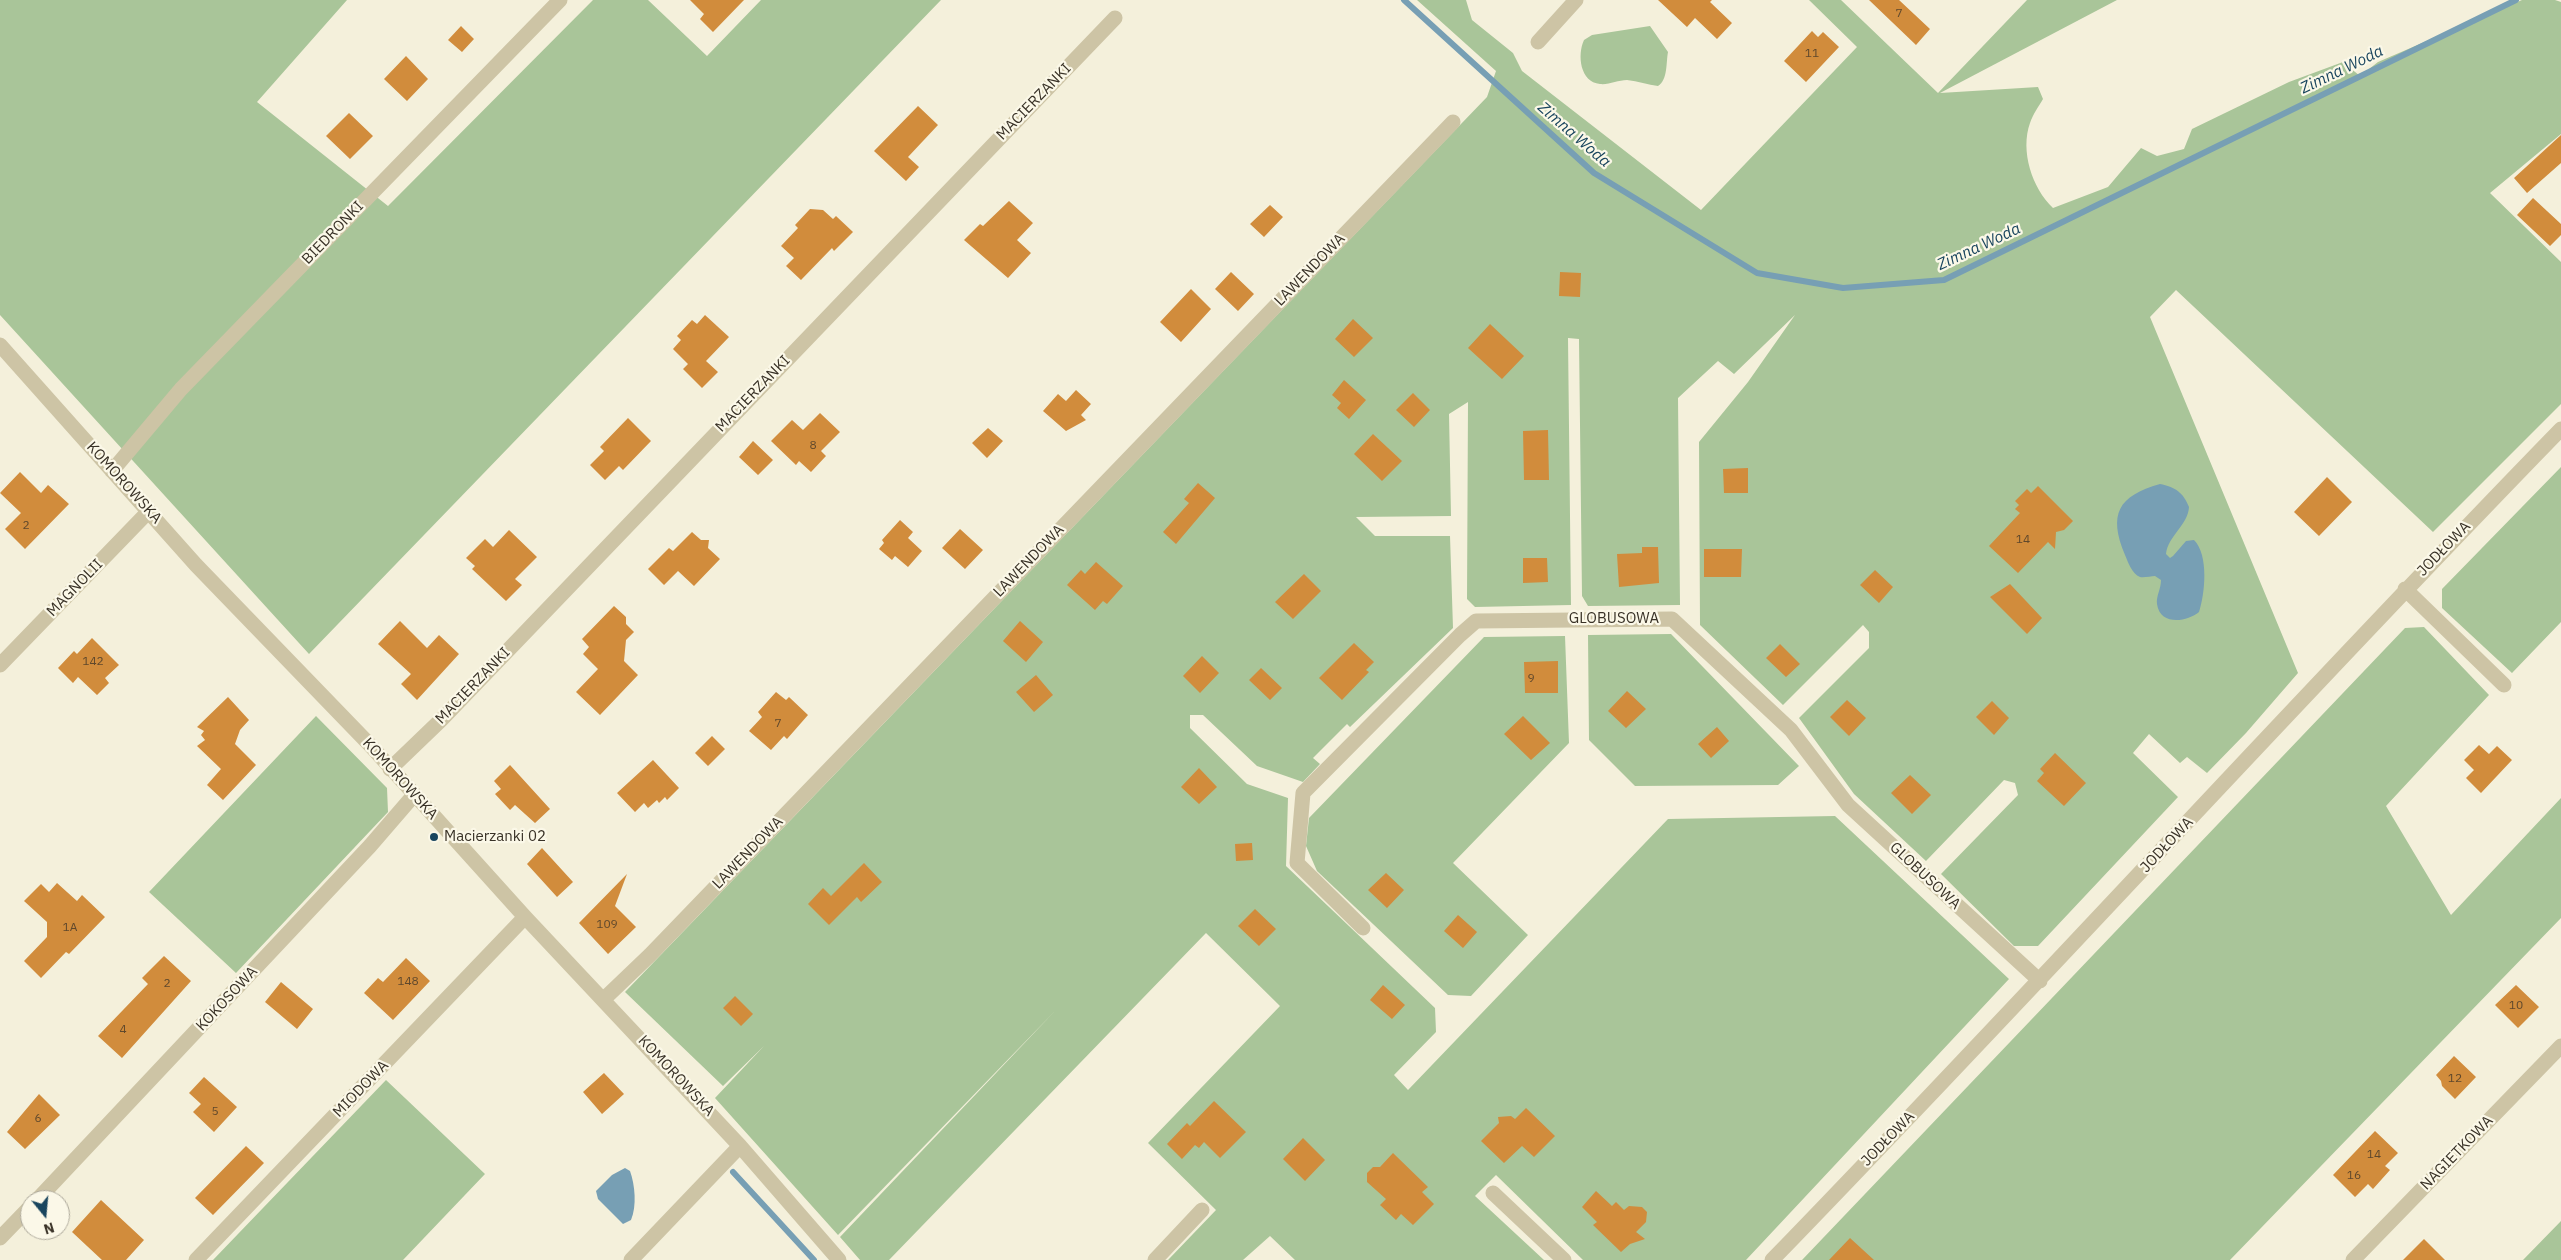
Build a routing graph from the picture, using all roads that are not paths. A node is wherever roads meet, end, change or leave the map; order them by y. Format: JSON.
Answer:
{"nodes":[{"id":1,"x":560,"y":0,"type":"edge"},
{"id":2,"x":1576,"y":0,"type":"edge"},
{"id":3,"x":1115,"y":18,"type":"dead end"},
{"id":4,"x":1538,"y":42,"type":"dead end"},
{"id":5,"x":1453,"y":122,"type":"dead end"},
{"id":6,"x":0,"y":345,"type":"edge"},
{"id":7,"x":2561,"y":429,"type":"edge"},
{"id":8,"x":112,"y":471,"type":"junction"},
{"id":9,"x":150,"y":511,"type":"junction"},
{"id":10,"x":2404,"y":589,"type":"junction"},
{"id":11,"x":0,"y":664,"type":"edge"},
{"id":12,"x":2504,"y":685,"type":"dead end"},
{"id":13,"x":390,"y":769,"type":"junction"},
{"id":14,"x":414,"y":795,"type":"junction"},
{"id":15,"x":525,"y":917,"type":"junction"},
{"id":16,"x":1363,"y":928,"type":"dead end"},
{"id":17,"x":2040,"y":981,"type":"junction"},
{"id":18,"x":604,"y":999,"type":"junction"},
{"id":19,"x":2561,"y":1046,"type":"edge"},
{"id":20,"x":740,"y":1146,"type":"junction"},
{"id":21,"x":45,"y":1190,"type":"edge"},
{"id":22,"x":1493,"y":1192,"type":"dead end"},
{"id":23,"x":1202,"y":1210,"type":"dead end"},
{"id":24,"x":20,"y":1217,"type":"edge"},
{"id":25,"x":0,"y":1238,"type":"edge"},
{"id":26,"x":196,"y":1260,"type":"edge"},
{"id":27,"x":632,"y":1260,"type":"edge"},
{"id":28,"x":839,"y":1260,"type":"edge"},
{"id":29,"x":1155,"y":1260,"type":"edge"},
{"id":30,"x":1564,"y":1260,"type":"edge"},
{"id":31,"x":1772,"y":1260,"type":"edge"},
{"id":32,"x":2353,"y":1260,"type":"edge"}],
"edges":[{"from":1,"to":8,"type":"street","name":"BIEDRONKI"},
{"from":2,"to":4,"type":"street"},
{"from":3,"to":13,"type":"street","name":"MACIERZANKI"},
{"from":5,"to":18,"type":"street","name":"LAWENDOWA"},
{"from":6,"to":8,"type":"street","name":"KOMOROWSKA"},
{"from":7,"to":10,"type":"street","name":"JODŁOWA"},
{"from":8,"to":9,"type":"street","name":"KOMOROWSKA"},
{"from":9,"to":11,"type":"street","name":"MAGNOLII"},
{"from":9,"to":13,"type":"street","name":"KOMOROWSKA"},
{"from":10,"to":12,"type":"street"},
{"from":10,"to":17,"type":"street","name":"JODŁOWA"},
{"from":13,"to":14,"type":"street","name":"KOMOROWSKA"},
{"from":14,"to":15,"type":"street","name":"KOMOROWSKA"},
{"from":14,"to":21,"type":"street","name":"KOKOSOWA"},
{"from":15,"to":18,"type":"street","name":"KOMOROWSKA"},
{"from":15,"to":26,"type":"street","name":"MIODOWA"},
{"from":16,"to":17,"type":"street","name":"GLOBUSOWA"},
{"from":17,"to":31,"type":"street","name":"JODŁOWA"},
{"from":18,"to":20,"type":"street","name":"KOMOROWSKA"},
{"from":19,"to":32,"type":"street","name":"NAGIETKOWA"},
{"from":20,"to":27,"type":"street"},
{"from":20,"to":28,"type":"street","name":"KOMOROWSKA"},
{"from":22,"to":30,"type":"street"},
{"from":23,"to":29,"type":"street"},
{"from":24,"to":25,"type":"street"}]}
